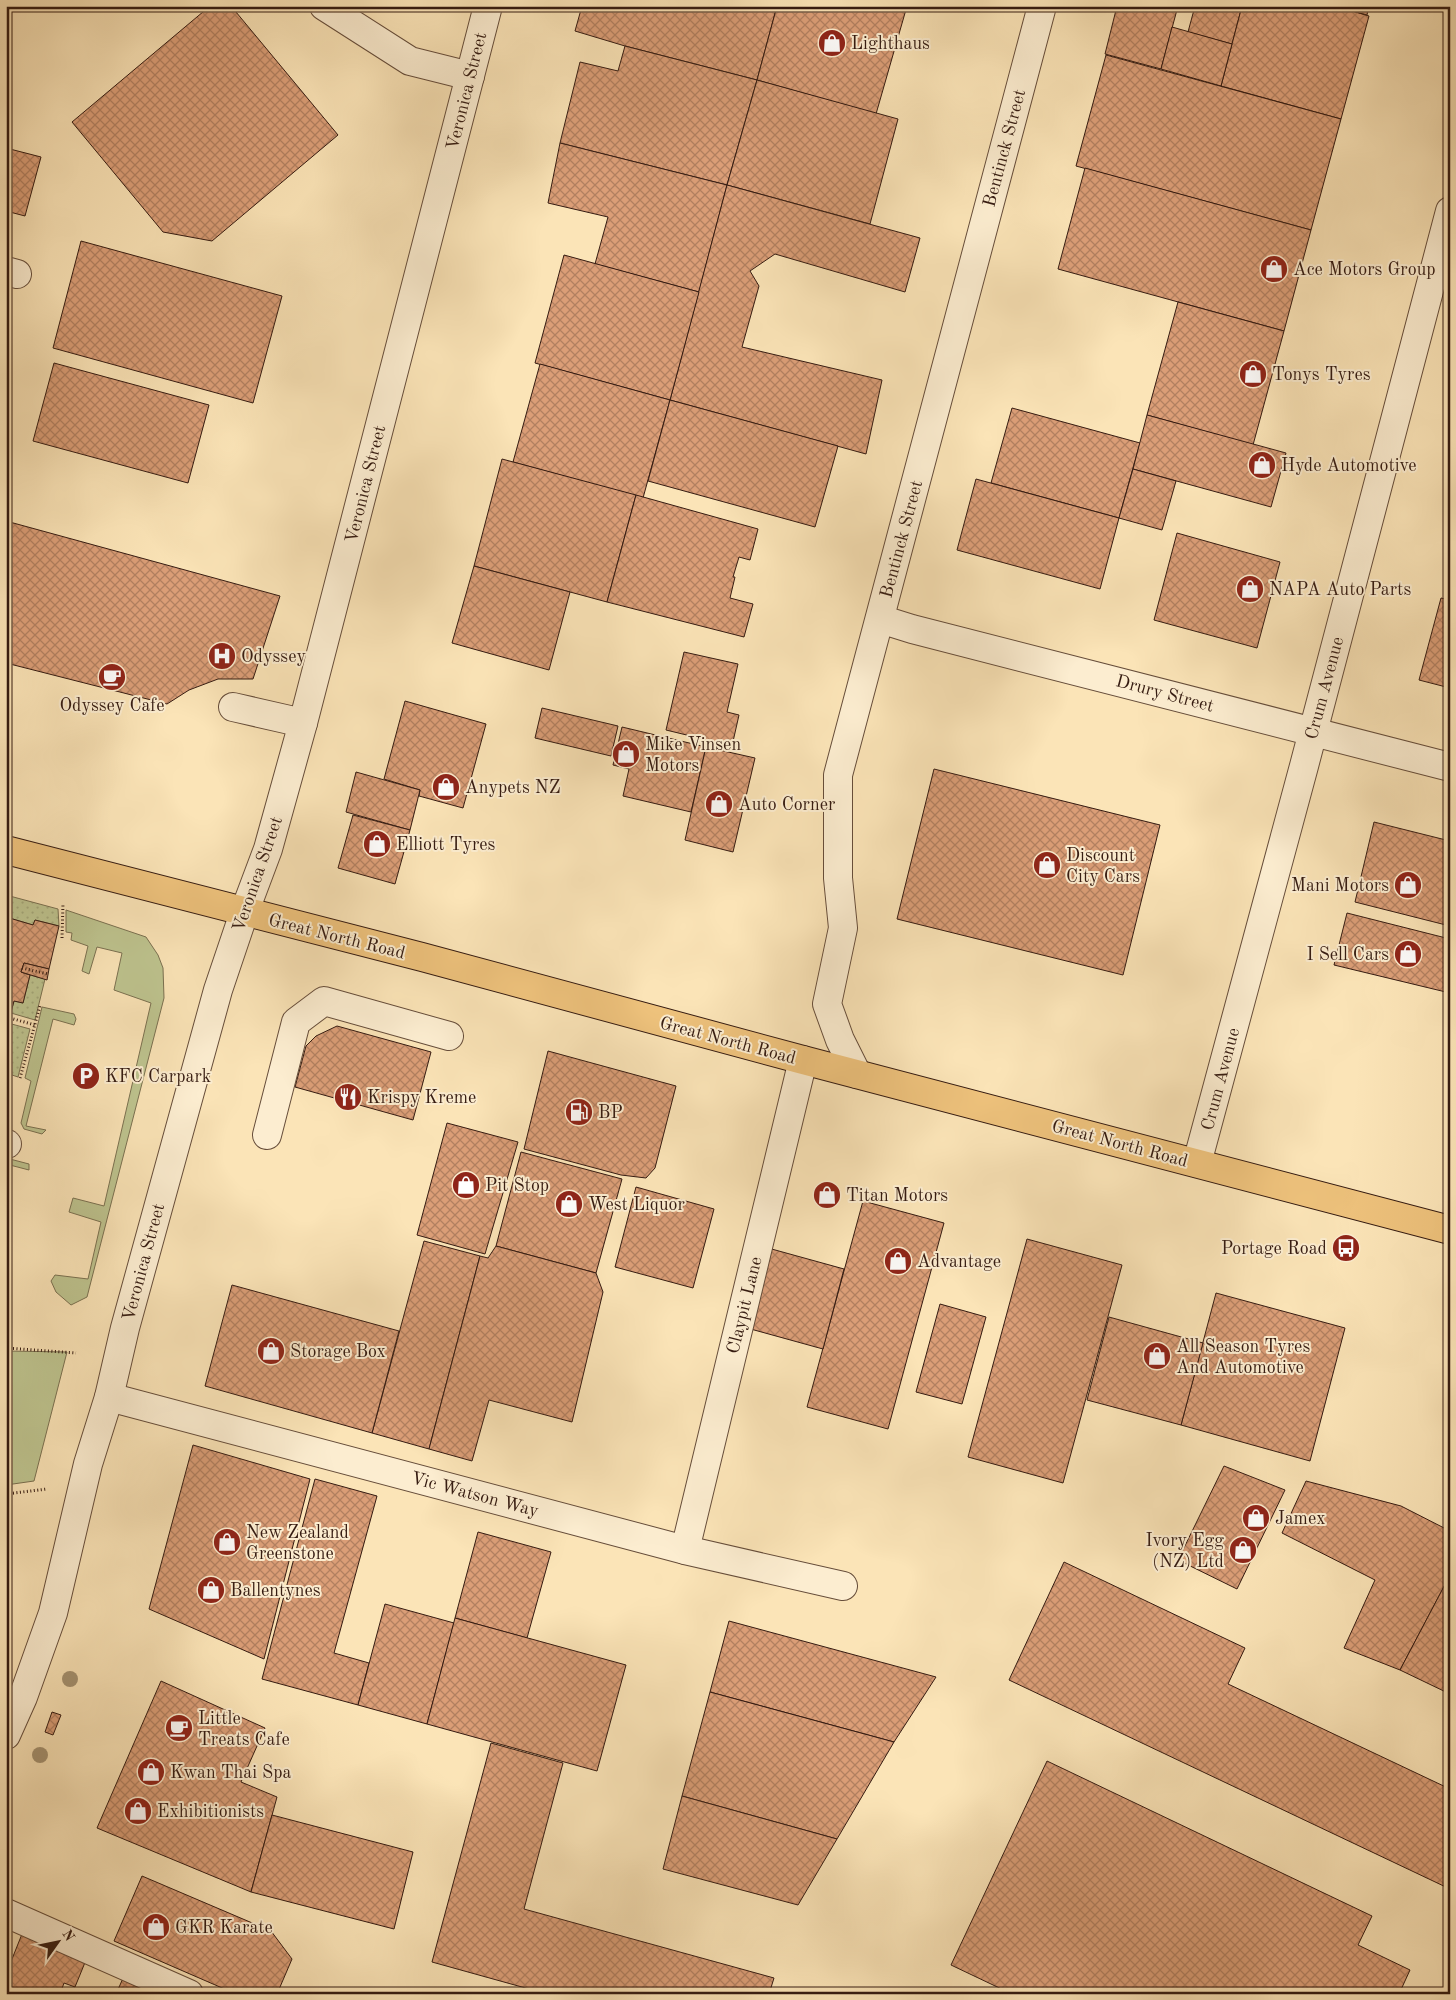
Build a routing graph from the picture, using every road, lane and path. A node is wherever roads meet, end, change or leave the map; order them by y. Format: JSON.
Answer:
{"nodes":[{"id":1,"x":324,"y":6,"type":"edge"},
{"id":2,"x":488,"y":6,"type":"edge"},
{"id":3,"x":1042,"y":6,"type":"edge"},
{"id":4,"x":470,"y":76,"type":"junction"},
{"id":5,"x":1450,"y":211,"type":"edge"},
{"id":6,"x":880,"y":619,"type":"junction"},
{"id":7,"x":233,"y":707,"type":"dead end"},
{"id":8,"x":304,"y":723,"type":"junction"},
{"id":9,"x":1313,"y":731,"type":"junction"},
{"id":10,"x":1450,"y":767,"type":"edge"},
{"id":11,"x":6,"y":850,"type":"edge"},
{"id":12,"x":63,"y":903,"type":"dead end"},
{"id":13,"x":244,"y":913,"type":"junction"},
{"id":14,"x":62,"y":938,"type":"dead end"},
{"id":15,"x":22,"y":968,"type":"dead end"},
{"id":16,"x":48,"y":974,"type":"dead end"},
{"id":17,"x":40,"y":1006,"type":"dead end"},
{"id":18,"x":10,"y":1018,"type":"dead end"},
{"id":19,"x":35,"y":1024,"type":"junction"},
{"id":20,"x":449,"y":1036,"type":"dead end"},
{"id":21,"x":803,"y":1060,"type":"junction"},
{"id":22,"x":857,"y":1074,"type":"junction"},
{"id":23,"x":20,"y":1078,"type":"dead end"},
{"id":24,"x":267,"y":1135,"type":"dead end"},
{"id":25,"x":1197,"y":1163,"type":"junction"},
{"id":26,"x":1450,"y":1230,"type":"edge"},
{"id":27,"x":6,"y":1348,"type":"edge"},
{"id":28,"x":76,"y":1353,"type":"dead end"},
{"id":29,"x":109,"y":1397,"type":"junction"},
{"id":30,"x":56,"y":1488,"type":"dead end"},
{"id":31,"x":6,"y":1494,"type":"edge"},
{"id":32,"x":686,"y":1550,"type":"junction"},
{"id":33,"x":843,"y":1586,"type":"dead end"},
{"id":34,"x":6,"y":1735,"type":"edge"},
{"id":35,"x":6,"y":1913,"type":"edge"},
{"id":36,"x":189,"y":1994,"type":"edge"}],
"edges":[{"from":1,"to":4,"type":"street"},
{"from":2,"to":4,"type":"street","name":"Veronica Street"},
{"from":3,"to":6,"type":"street","name":"Bentinck Street"},
{"from":4,"to":8,"type":"street","name":"Veronica Street"},
{"from":5,"to":9,"type":"street","name":"Crum Avenue"},
{"from":6,"to":9,"type":"street","name":"Drury Street"},
{"from":6,"to":22,"type":"street","name":"Bentinck Street"},
{"from":7,"to":8,"type":"street"},
{"from":8,"to":13,"type":"street","name":"Veronica Street"},
{"from":9,"to":10,"type":"street","name":"Drury Street"},
{"from":9,"to":25,"type":"street","name":"Crum Avenue"},
{"from":11,"to":13,"type":"main road","name":"Great North Road"},
{"from":12,"to":14,"type":"path"},
{"from":13,"to":21,"type":"main road","name":"Great North Road"},
{"from":13,"to":29,"type":"street","name":"Veronica Street"},
{"from":15,"to":16,"type":"path"},
{"from":17,"to":19,"type":"path"},
{"from":18,"to":19,"type":"path"},
{"from":19,"to":23,"type":"path"},
{"from":20,"to":24,"type":"street"},
{"from":21,"to":22,"type":"main road","name":"Great North Road"},
{"from":21,"to":32,"type":"street","name":"Claypit Lane"},
{"from":22,"to":25,"type":"main road","name":"Great North Road"},
{"from":25,"to":26,"type":"main road","name":"Great North Road"},
{"from":27,"to":28,"type":"path"},
{"from":29,"to":32,"type":"street","name":"Vic Watson Way"},
{"from":29,"to":34,"type":"street","name":"Veronica Street"},
{"from":30,"to":31,"type":"path"},
{"from":32,"to":33,"type":"street","name":"Vic Watson Way"},
{"from":35,"to":36,"type":"street"}]}
